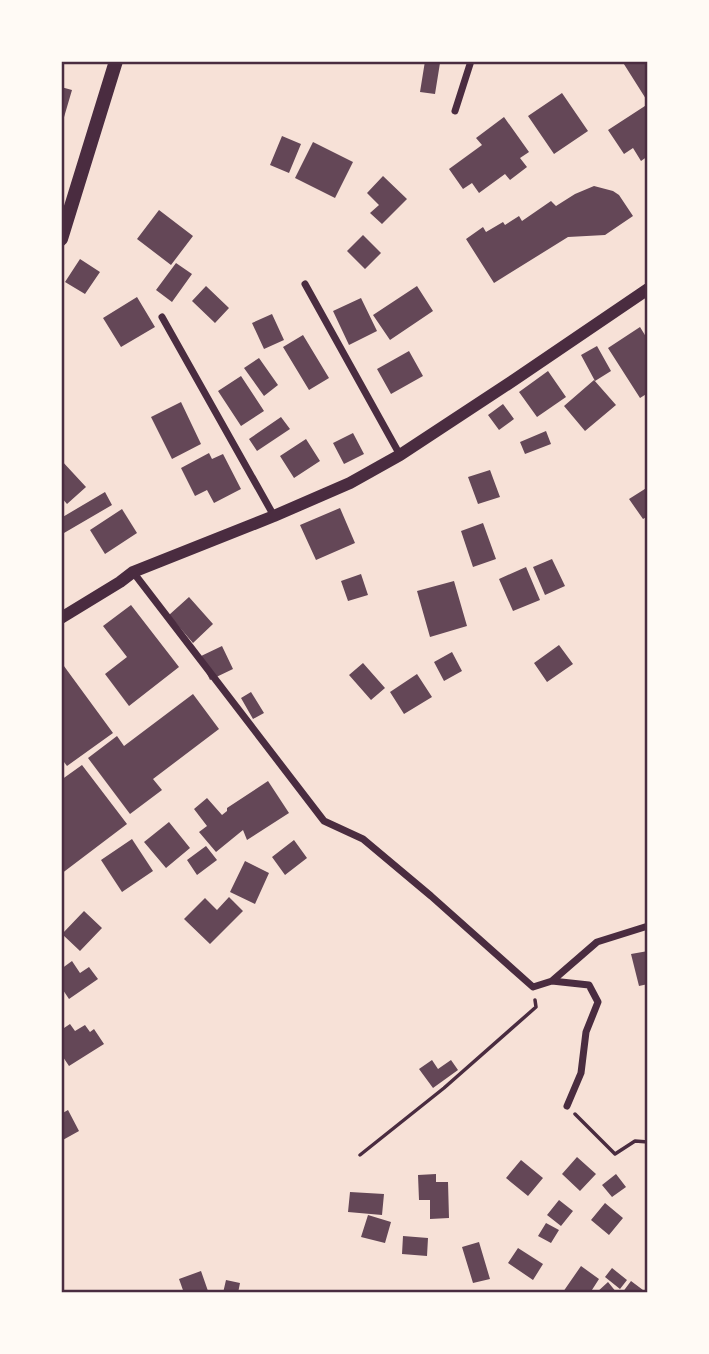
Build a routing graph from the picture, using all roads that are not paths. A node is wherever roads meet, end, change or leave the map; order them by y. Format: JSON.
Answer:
{"nodes":[{"id":1,"x":116,"y":61,"type":"edge"},
{"id":2,"x":471,"y":61,"type":"edge"},
{"id":3,"x":455,"y":111,"type":"dead end"},
{"id":4,"x":61,"y":239,"type":"edge"},
{"id":5,"x":305,"y":284,"type":"dead end"},
{"id":6,"x":648,"y":289,"type":"edge"},
{"id":7,"x":162,"y":317,"type":"dead end"},
{"id":8,"x":400,"y":455,"type":"junction"},
{"id":9,"x":274,"y":516,"type":"junction"},
{"id":10,"x":133,"y":572,"type":"junction"},
{"id":11,"x":61,"y":618,"type":"edge"},
{"id":12,"x":648,"y":926,"type":"edge"},
{"id":13,"x":552,"y":981,"type":"junction"},
{"id":14,"x":567,"y":1106,"type":"road end"}],
"edges":[{"from":1,"to":4,"type":"main road"},
{"from":2,"to":3,"type":"street"},
{"from":5,"to":8,"type":"street"},
{"from":6,"to":8,"type":"street"},
{"from":7,"to":9,"type":"street"},
{"from":8,"to":9,"type":"street"},
{"from":9,"to":10,"type":"street"},
{"from":10,"to":11,"type":"street"},
{"from":10,"to":13,"type":"street"},
{"from":12,"to":13,"type":"street"},
{"from":13,"to":14,"type":"street"}]}
